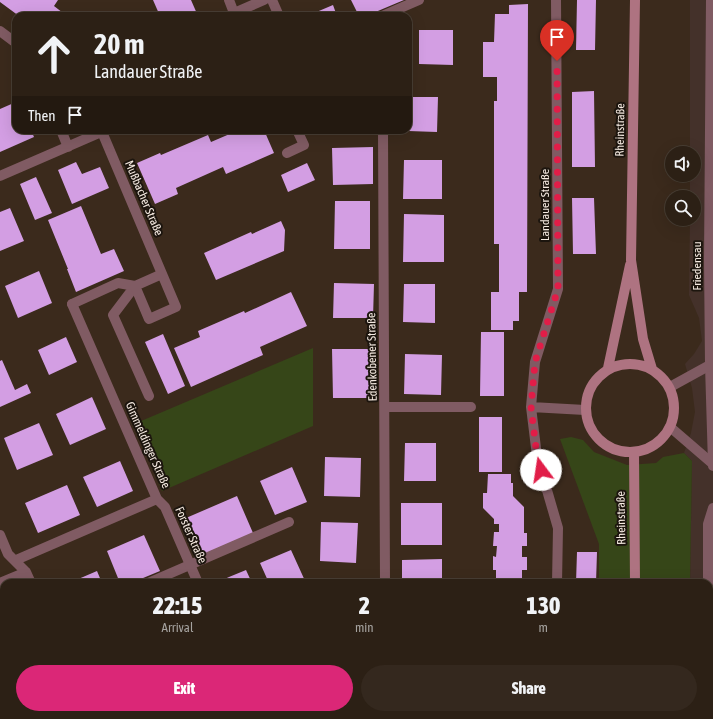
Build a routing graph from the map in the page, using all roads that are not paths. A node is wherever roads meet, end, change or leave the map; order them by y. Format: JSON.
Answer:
{"nodes":[{"id":1,"x":229,"y":0,"type":"edge"},
{"id":2,"x":264,"y":0,"type":"edge"},
{"id":3,"x":272,"y":0,"type":"edge"},
{"id":4,"x":418,"y":0,"type":"edge"},
{"id":5,"x":556,"y":0,"type":"edge"},
{"id":6,"x":635,"y":0,"type":"edge"},
{"id":7,"x":712,"y":6,"type":"edge"},
{"id":8,"x":234,"y":12,"type":"edge"},
{"id":9,"x":239,"y":12,"type":"edge"},
{"id":10,"x":277,"y":12,"type":"edge"},
{"id":11,"x":391,"y":12,"type":"edge"},
{"id":12,"x":0,"y":31,"type":"edge"},
{"id":13,"x":12,"y":40,"type":"edge"},
{"id":14,"x":63,"y":134,"type":"edge"},
{"id":15,"x":97,"y":134,"type":"edge"},
{"id":16,"x":105,"y":134,"type":"edge"},
{"id":17,"x":299,"y":134,"type":"edge"},
{"id":18,"x":383,"y":134,"type":"edge"},
{"id":19,"x":68,"y":146,"type":"junction"},
{"id":20,"x":287,"y":153,"type":"dead end"},
{"id":21,"x":0,"y":176,"type":"edge"},
{"id":22,"x":631,"y":260,"type":"junction"},
{"id":23,"x":162,"y":274,"type":"junction"},
{"id":24,"x":135,"y":286,"type":"junction"},
{"id":25,"x":712,"y":305,"type":"edge"},
{"id":26,"x":710,"y":365,"type":"junction"},
{"id":27,"x":608,"y":368,"type":"junction"},
{"id":28,"x":652,"y":369,"type":"junction"},
{"id":29,"x":670,"y":387,"type":"junction"},
{"id":30,"x":149,"y":396,"type":"dead end"},
{"id":31,"x":385,"y":407,"type":"junction"},
{"id":32,"x":471,"y":407,"type":"dead end"},
{"id":33,"x":531,"y":407,"type":"junction"},
{"id":34,"x":585,"y":410,"type":"junction"},
{"id":35,"x":670,"y":427,"type":"junction"},
{"id":36,"x":634,"y":452,"type":"junction"},
{"id":37,"x":713,"y":465,"type":"edge"},
{"id":38,"x":157,"y":499,"type":"junction"},
{"id":39,"x":713,"y":508,"type":"edge"},
{"id":40,"x":289,"y":522,"type":"dead end"},
{"id":41,"x":0,"y":535,"type":"edge"},
{"id":42,"x":8,"y":557,"type":"edge"},
{"id":43,"x":190,"y":565,"type":"junction"},
{"id":44,"x":26,"y":572,"type":"junction"},
{"id":45,"x":9,"y":579,"type":"edge"},
{"id":46,"x":29,"y":579,"type":"edge"},
{"id":47,"x":157,"y":579,"type":"edge"},
{"id":48,"x":196,"y":579,"type":"edge"},
{"id":49,"x":385,"y":579,"type":"edge"},
{"id":50,"x":557,"y":579,"type":"edge"},
{"id":51,"x":635,"y":579,"type":"edge"},
{"id":52,"x":708,"y":579,"type":"edge"}],
"edges":[{"from":1,"to":8,"type":"street"},
{"from":2,"to":9,"type":"street"},
{"from":3,"to":10,"type":"street"},
{"from":4,"to":11,"type":"street"},
{"from":5,"to":33,"type":"street","name":"Landauer Straße"},
{"from":6,"to":22,"type":"main road","name":"Rheinstraße"},
{"from":7,"to":25,"type":"street","name":"Friedensau"},
{"from":12,"to":13,"type":"street"},
{"from":14,"to":19,"type":"street"},
{"from":15,"to":19,"type":"street"},
{"from":16,"to":23,"type":"street","name":"Mußbacher Straße"},
{"from":17,"to":20,"type":"street"},
{"from":18,"to":31,"type":"street","name":"Edenkobener Straße"},
{"from":19,"to":21,"type":"street"},
{"from":22,"to":27,"type":"main road","name":"Rheinstraße"},
{"from":22,"to":28,"type":"main road","name":"Rheinstraße"},
{"from":23,"to":24,"type":"street"},
{"from":23,"to":24,"type":"street","name":"Mußbacher Straße"},
{"from":24,"to":30,"type":"street"},
{"from":24,"to":38,"type":"street","name":"Gimmeldinger Straße"},
{"from":25,"to":26,"type":"street","name":"Friedensau"},
{"from":26,"to":29,"type":"street"},
{"from":26,"to":37,"type":"street","name":"Friedensau"},
{"from":27,"to":28,"type":"main road"},
{"from":27,"to":34,"type":"main road"},
{"from":28,"to":29,"type":"main road"},
{"from":29,"to":35,"type":"main road"},
{"from":31,"to":32,"type":"street"},
{"from":31,"to":49,"type":"street","name":"Edenkobener Straße"},
{"from":33,"to":34,"type":"street"},
{"from":33,"to":50,"type":"street","name":"Landauer Straße"},
{"from":34,"to":36,"type":"main road"},
{"from":35,"to":36,"type":"main road"},
{"from":35,"to":37,"type":"street"},
{"from":36,"to":51,"type":"main road","name":"Rheinstraße"},
{"from":38,"to":42,"type":"street","name":"Gimmeldinger Straße"},
{"from":38,"to":43,"type":"street","name":"Forster Straße"},
{"from":39,"to":52,"type":"street"},
{"from":40,"to":43,"type":"street"},
{"from":41,"to":42,"type":"street"},
{"from":42,"to":44,"type":"street"},
{"from":43,"to":47,"type":"street"},
{"from":43,"to":48,"type":"street","name":"Forster Straße"},
{"from":44,"to":45,"type":"street"},
{"from":44,"to":46,"type":"street"}]}
